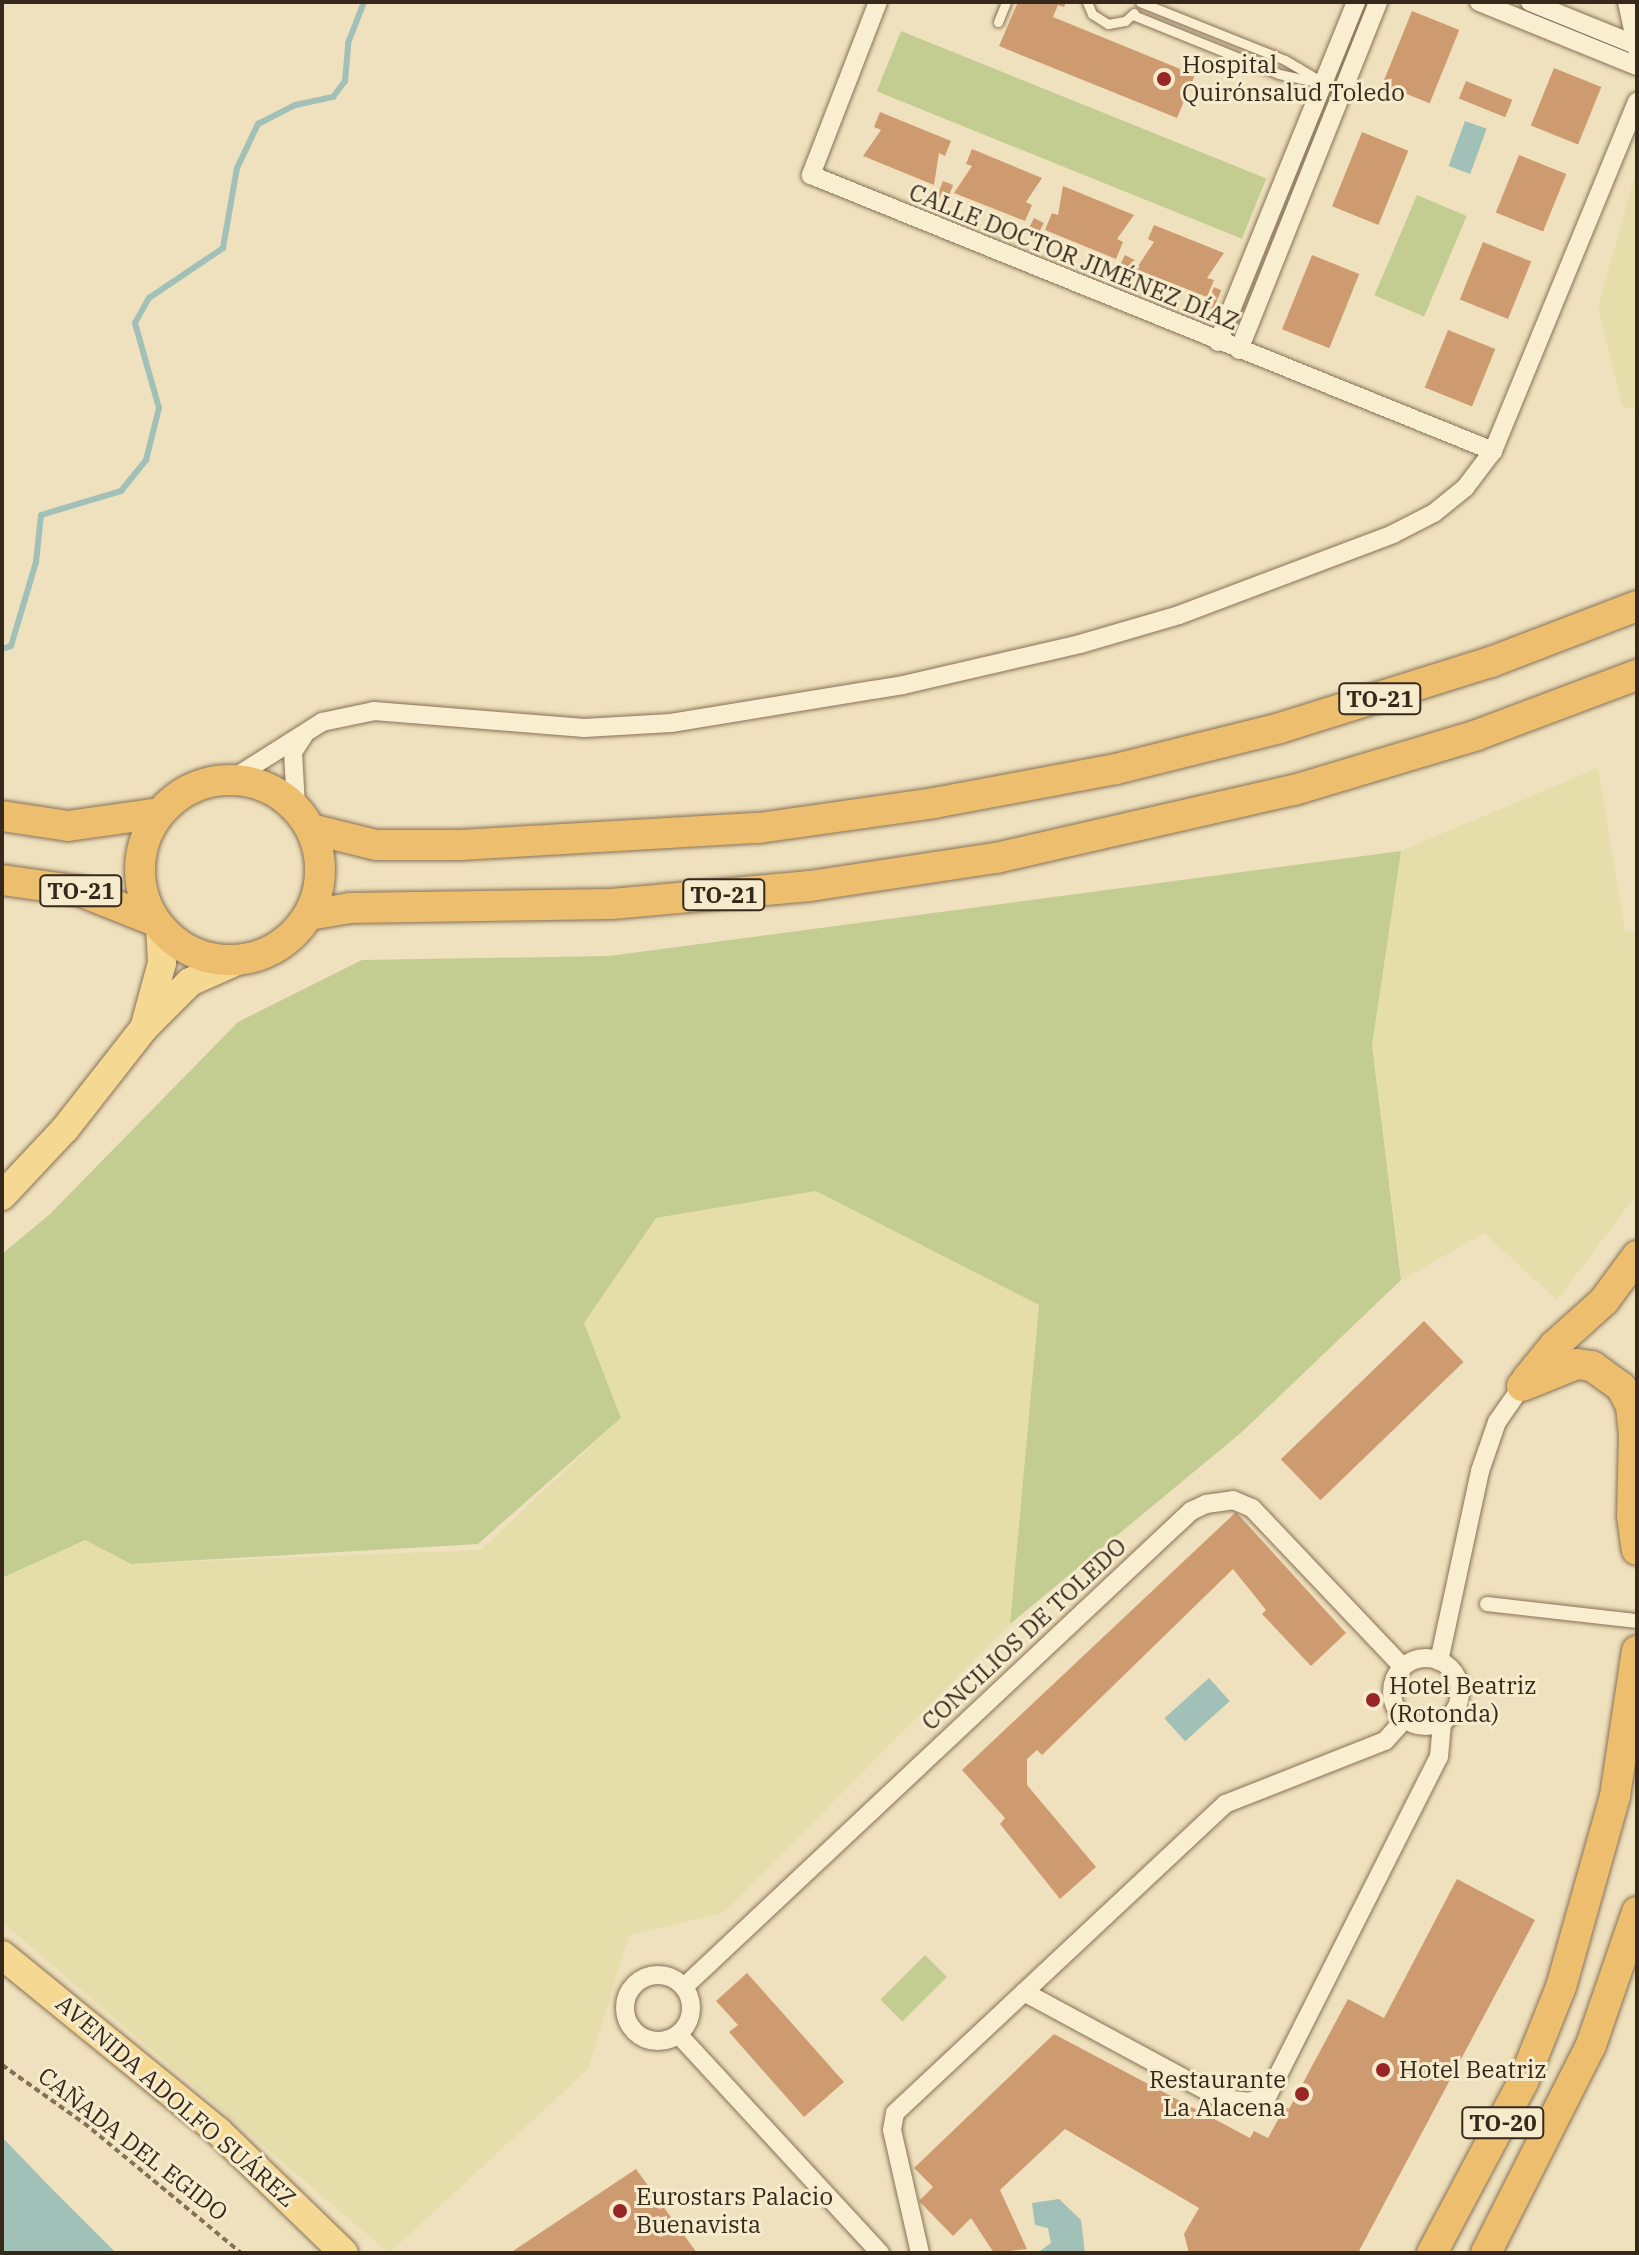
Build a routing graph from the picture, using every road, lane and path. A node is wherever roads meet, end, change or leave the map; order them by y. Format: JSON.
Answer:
{"nodes":[{"id":1,"x":878,"y":2,"type":"edge"},
{"id":2,"x":1006,"y":2,"type":"edge"},
{"id":3,"x":1087,"y":2,"type":"edge"},
{"id":4,"x":1139,"y":2,"type":"edge"},
{"id":5,"x":1356,"y":2,"type":"edge"},
{"id":6,"x":1378,"y":2,"type":"edge"},
{"id":7,"x":1479,"y":2,"type":"edge"},
{"id":8,"x":1530,"y":2,"type":"edge"},
{"id":9,"x":1627,"y":2,"type":"edge"},
{"id":10,"x":1133,"y":15,"type":"junction"},
{"id":11,"x":998,"y":22,"type":"dead end"},
{"id":12,"x":1637,"y":47,"type":"edge"},
{"id":13,"x":1637,"y":66,"type":"edge"},
{"id":14,"x":1322,"y":83,"type":"junction"},
{"id":15,"x":1342,"y":91,"type":"junction"},
{"id":16,"x":1637,"y":101,"type":"edge"},
{"id":17,"x":1218,"y":342,"type":"junction"},
{"id":18,"x":1239,"y":350,"type":"junction"},
{"id":19,"x":1493,"y":451,"type":"junction"},
{"id":20,"x":1637,"y":606,"type":"edge"},
{"id":21,"x":1637,"y":675,"type":"edge"},
{"id":22,"x":306,"y":732,"type":"junction"},
{"id":23,"x":232,"y":779,"type":"junction"},
{"id":24,"x":159,"y":813,"type":"junction"},
{"id":25,"x":2,"y":816,"type":"edge"},
{"id":26,"x":303,"y":818,"type":"junction"},
{"id":27,"x":2,"y":880,"type":"edge"},
{"id":28,"x":309,"y":915,"type":"junction"},
{"id":29,"x":158,"y":924,"type":"junction"},
{"id":30,"x":239,"y":960,"type":"junction"},
{"id":31,"x":145,"y":1027,"type":"junction"},
{"id":32,"x":2,"y":1196,"type":"edge"},
{"id":33,"x":1637,"y":1256,"type":"edge"},
{"id":34,"x":1522,"y":1386,"type":"junction"},
{"id":35,"x":1637,"y":1550,"type":"edge"},
{"id":36,"x":1487,"y":1604,"type":"dead end"},
{"id":37,"x":1637,"y":1621,"type":"edge"},
{"id":38,"x":1637,"y":1651,"type":"edge"},
{"id":39,"x":1439,"y":1661,"type":"junction"},
{"id":40,"x":1403,"y":1667,"type":"junction"},
{"id":41,"x":1405,"y":1719,"type":"junction"},
{"id":42,"x":1442,"y":1722,"type":"junction"},
{"id":43,"x":1637,"y":1912,"type":"edge"},
{"id":44,"x":2,"y":1955,"type":"edge"},
{"id":45,"x":684,"y":1987,"type":"junction"},
{"id":46,"x":1024,"y":1992,"type":"junction"},
{"id":47,"x":678,"y":2034,"type":"junction"},
{"id":48,"x":2,"y":2065,"type":"edge"},
{"id":49,"x":241,"y":2253,"type":"edge"},
{"id":50,"x":344,"y":2253,"type":"edge"},
{"id":51,"x":880,"y":2253,"type":"edge"},
{"id":52,"x":920,"y":2253,"type":"edge"},
{"id":53,"x":1432,"y":2253,"type":"edge"},
{"id":54,"x":1486,"y":2253,"type":"edge"}],
"edges":[{"from":1,"to":17,"type":"street","name":"CALLE DOCTOR JIMÉNEZ DÍAZ"},
{"from":2,"to":11,"type":"lane"},
{"from":3,"to":10,"type":"lane"},
{"from":4,"to":10,"type":"lane"},
{"from":4,"to":14,"type":"lane"},
{"from":5,"to":14,"type":"street"},
{"from":6,"to":15,"type":"street"},
{"from":7,"to":13,"type":"street"},
{"from":8,"to":12,"type":"street"},
{"from":9,"to":12,"type":"street"},
{"from":10,"to":14,"type":"lane"},
{"from":14,"to":15,"type":"lane"},
{"from":14,"to":17,"type":"street"},
{"from":15,"to":18,"type":"street"},
{"from":16,"to":19,"type":"street"},
{"from":17,"to":18,"type":"street","name":"CALLE DOCTOR JIMÉNEZ DÍAZ"},
{"from":18,"to":19,"type":"street","name":"CALLE DOCTOR JIMÉNEZ DÍAZ"},
{"from":19,"to":22,"type":"street"},
{"from":20,"to":26,"type":"highway","number":"TO-21"},
{"from":21,"to":28,"type":"highway","number":"TO-21"},
{"from":22,"to":23,"type":"street"},
{"from":22,"to":26,"type":"street"},
{"from":23,"to":24,"type":"highway","number":"TO-21"},
{"from":23,"to":26,"type":"highway","number":"TO-21"},
{"from":24,"to":25,"type":"highway"},
{"from":24,"to":29,"type":"highway","number":"TO-21"},
{"from":26,"to":28,"type":"highway"},
{"from":27,"to":29,"type":"highway","number":"TO-21"},
{"from":28,"to":30,"type":"highway","number":"TO-21"},
{"from":29,"to":30,"type":"highway","number":"TO-21"},
{"from":29,"to":31,"type":"main road"},
{"from":30,"to":31,"type":"main road"},
{"from":31,"to":32,"type":"main road"},
{"from":33,"to":34,"type":"highway"},
{"from":34,"to":35,"type":"highway"},
{"from":34,"to":39,"type":"street"},
{"from":36,"to":37,"type":"street"},
{"from":38,"to":53,"type":"highway","number":"TO-20"},
{"from":39,"to":40,"type":"street"},
{"from":39,"to":42,"type":"street"},
{"from":40,"to":41,"type":"street"},
{"from":40,"to":45,"type":"street","name":"CONCILIOS DE TOLEDO"},
{"from":41,"to":42,"type":"street"},
{"from":41,"to":46,"type":"street"},
{"from":42,"to":46,"type":"street"},
{"from":43,"to":54,"type":"highway","number":"TO-20"},
{"from":44,"to":50,"type":"main road","name":"AVENIDA ADOLFO SUÁREZ"},
{"from":45,"to":47,"type":"street"},
{"from":45,"to":47,"type":"street"},
{"from":46,"to":52,"type":"street"},
{"from":47,"to":51,"type":"street"},
{"from":48,"to":49,"type":"path","name":"CAÑADA DEL EGIDO"}]}
